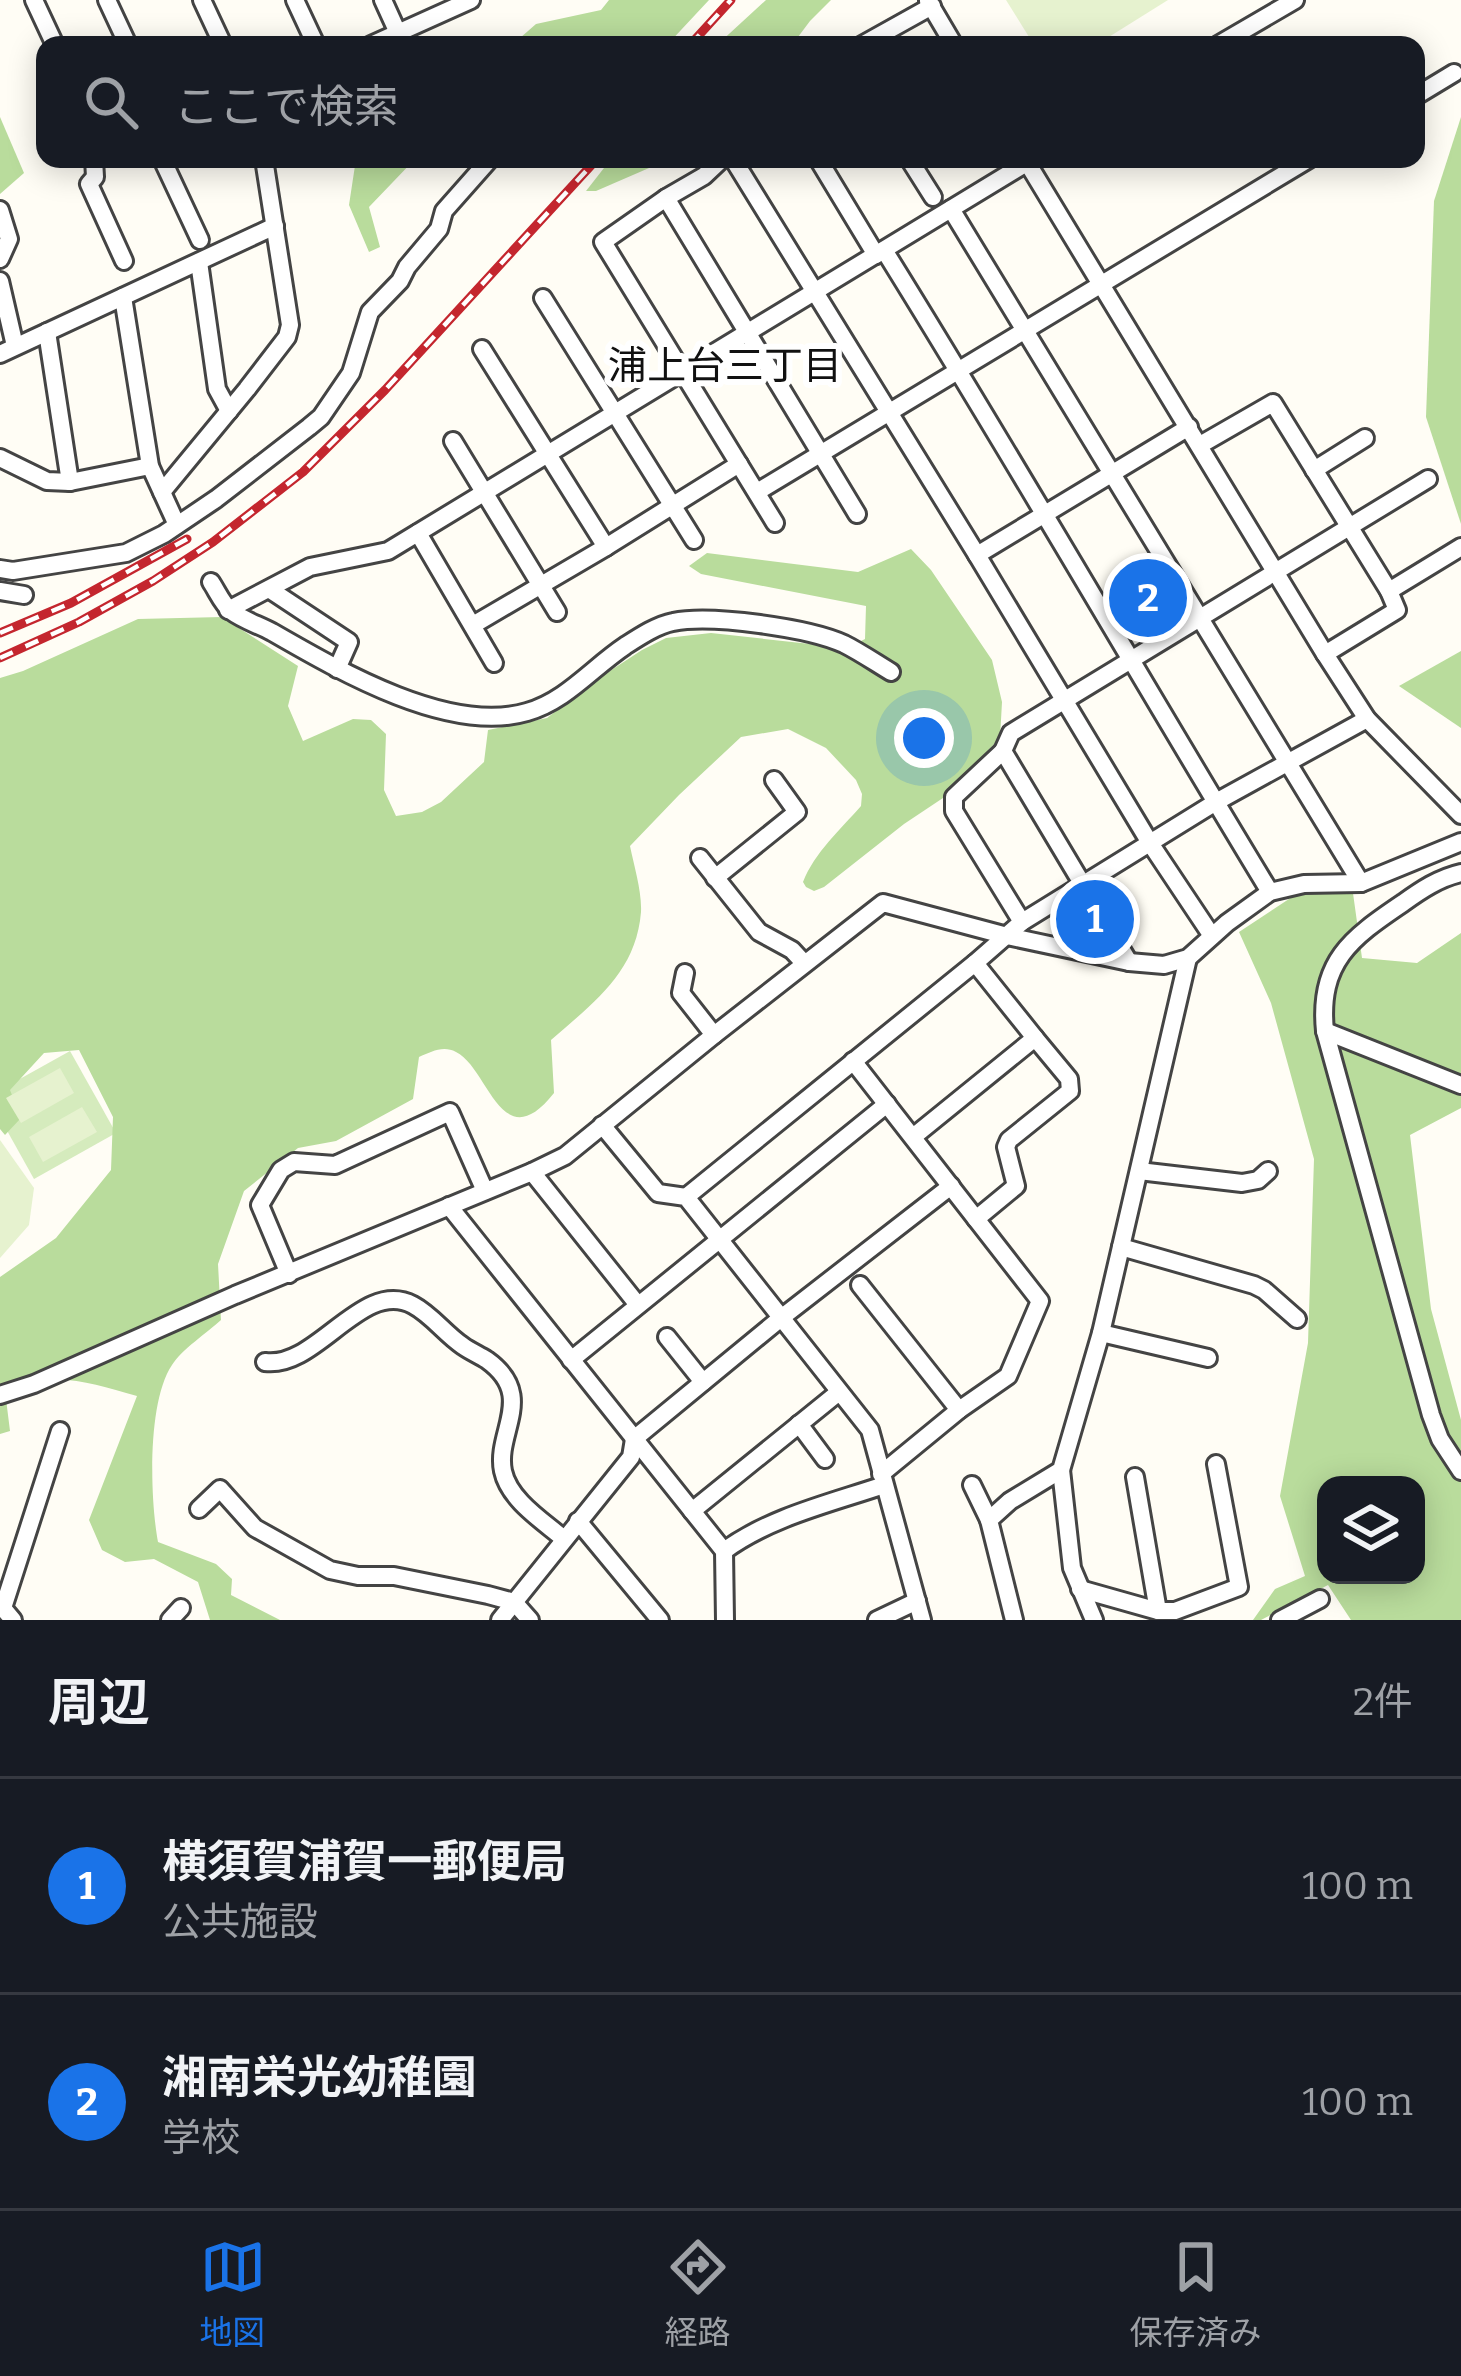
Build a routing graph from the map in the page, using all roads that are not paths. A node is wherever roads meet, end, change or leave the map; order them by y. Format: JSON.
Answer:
{"nodes":[{"id":1,"x":34,"y":0,"type":"edge"},
{"id":2,"x":107,"y":0,"type":"edge"},
{"id":3,"x":202,"y":0,"type":"edge"},
{"id":4,"x":295,"y":0,"type":"edge"},
{"id":5,"x":383,"y":0,"type":"edge"},
{"id":6,"x":1295,"y":0,"type":"edge"},
{"id":7,"x":468,"y":1,"type":"edge"},
{"id":8,"x":930,"y":3,"type":"edge"},
{"id":9,"x":398,"y":33,"type":"junction"},
{"id":10,"x":51,"y":36,"type":"edge"},
{"id":11,"x":124,"y":36,"type":"edge"},
{"id":12,"x":220,"y":36,"type":"edge"},
{"id":13,"x":312,"y":36,"type":"edge"},
{"id":14,"x":391,"y":36,"type":"edge"},
{"id":15,"x":878,"y":36,"type":"edge"},
{"id":16,"x":949,"y":36,"type":"edge"},
{"id":17,"x":1234,"y":36,"type":"edge"},
{"id":18,"x":1454,"y":73,"type":"dead end"},
{"id":19,"x":1425,"y":91,"type":"edge"},
{"id":20,"x":94,"y":168,"type":"edge"},
{"id":21,"x":166,"y":168,"type":"edge"},
{"id":22,"x":265,"y":168,"type":"edge"},
{"id":23,"x":482,"y":168,"type":"edge"},
{"id":24,"x":712,"y":168,"type":"edge"},
{"id":25,"x":739,"y":168,"type":"edge"},
{"id":26,"x":827,"y":168,"type":"edge"},
{"id":27,"x":915,"y":168,"type":"edge"},
{"id":28,"x":1015,"y":168,"type":"edge"},
{"id":29,"x":1033,"y":168,"type":"edge"},
{"id":30,"x":1276,"y":168,"type":"edge"},
{"id":31,"x":933,"y":197,"type":"dead end"},
{"id":32,"x":666,"y":198,"type":"junction"},
{"id":33,"x":951,"y":209,"type":"junction"},
{"id":34,"x":0,"y":210,"type":"edge"},
{"id":35,"x":274,"y":226,"type":"junction"},
{"id":36,"x":200,"y":240,"type":"dead end"},
{"id":37,"x":880,"y":253,"type":"junction"},
{"id":38,"x":0,"y":259,"type":"edge"},
{"id":39,"x":124,"y":261,"type":"dead end"},
{"id":40,"x":199,"y":262,"type":"junction"},
{"id":41,"x":0,"y":281,"type":"edge"},
{"id":42,"x":1101,"y":283,"type":"junction"},
{"id":43,"x":816,"y":292,"type":"junction"},
{"id":44,"x":123,"y":298,"type":"junction"},
{"id":45,"x":543,"y":298,"type":"dead end"},
{"id":46,"x":1024,"y":330,"type":"junction"},
{"id":47,"x":47,"y":332,"type":"junction"},
{"id":48,"x":748,"y":333,"type":"junction"},
{"id":49,"x":482,"y":349,"type":"dead end"},
{"id":50,"x":8,"y":350,"type":"edge"},
{"id":51,"x":959,"y":370,"type":"junction"},
{"id":52,"x":682,"y":373,"type":"junction"},
{"id":53,"x":229,"y":411,"type":"junction"},
{"id":54,"x":890,"y":412,"type":"junction"},
{"id":55,"x":616,"y":413,"type":"junction"},
{"id":56,"x":1189,"y":427,"type":"junction"},
{"id":57,"x":1365,"y":438,"type":"dead end"},
{"id":58,"x":453,"y":440,"type":"dead end"},
{"id":59,"x":1200,"y":445,"type":"junction"},
{"id":60,"x":548,"y":454,"type":"junction"},
{"id":61,"x":821,"y":454,"type":"junction"},
{"id":62,"x":0,"y":458,"type":"edge"},
{"id":63,"x":739,"y":464,"type":"junction"},
{"id":64,"x":150,"y":466,"type":"junction"},
{"id":65,"x":1314,"y":470,"type":"junction"},
{"id":66,"x":1112,"y":474,"type":"junction"},
{"id":67,"x":1429,"y":479,"type":"dead end"},
{"id":68,"x":70,"y":482,"type":"junction"},
{"id":69,"x":161,"y":492,"type":"junction"},
{"id":70,"x":757,"y":492,"type":"junction"},
{"id":71,"x":484,"y":494,"type":"junction"},
{"id":72,"x":672,"y":505,"type":"junction"},
{"id":73,"x":857,"y":514,"type":"dead end"},
{"id":74,"x":1046,"y":514,"type":"junction"},
{"id":75,"x":775,"y":523,"type":"dead end"},
{"id":76,"x":177,"y":525,"type":"junction"},
{"id":77,"x":1348,"y":529,"type":"junction"},
{"id":78,"x":418,"y":533,"type":"junction"},
{"id":79,"x":694,"y":540,"type":"dead end"},
{"id":80,"x":606,"y":547,"type":"junction"},
{"id":81,"x":1461,"y":547,"type":"edge"},
{"id":82,"x":977,"y":554,"type":"junction"},
{"id":83,"x":0,"y":569,"type":"edge"},
{"id":84,"x":1276,"y":573,"type":"junction"},
{"id":85,"x":211,"y":582,"type":"dead end"},
{"id":86,"x":540,"y":585,"type":"junction"},
{"id":87,"x":269,"y":589,"type":"junction"},
{"id":88,"x":0,"y":591,"type":"edge"},
{"id":89,"x":1390,"y":591,"type":"junction"},
{"id":90,"x":23,"y":595,"type":"dead end"},
{"id":91,"x":228,"y":610,"type":"junction"},
{"id":92,"x":557,"y":612,"type":"dead end"},
{"id":93,"x":1200,"y":620,"type":"junction"},
{"id":94,"x":473,"y":625,"type":"junction"},
{"id":95,"x":1325,"y":654,"type":"junction"},
{"id":96,"x":1130,"y":662,"type":"junction"},
{"id":97,"x":494,"y":663,"type":"dead end"},
{"id":98,"x":337,"y":669,"type":"junction"},
{"id":99,"x":891,"y":671,"type":"dead end"},
{"id":100,"x":1064,"y":700,"type":"junction"},
{"id":101,"x":1367,"y":719,"type":"junction"},
{"id":102,"x":1003,"y":751,"type":"junction"},
{"id":103,"x":1286,"y":763,"type":"junction"},
{"id":104,"x":774,"y":781,"type":"dead end"},
{"id":105,"x":1216,"y":802,"type":"junction"},
{"id":106,"x":1461,"y":815,"type":"edge"},
{"id":107,"x":1461,"y":842,"type":"edge"},
{"id":108,"x":1150,"y":843,"type":"junction"},
{"id":109,"x":700,"y":858,"type":"dead end"},
{"id":110,"x":1461,"y":873,"type":"edge"},
{"id":111,"x":715,"y":878,"type":"junction"},
{"id":112,"x":1360,"y":883,"type":"junction"},
{"id":113,"x":1082,"y":884,"type":"junction"},
{"id":114,"x":1270,"y":892,"type":"junction"},
{"id":115,"x":1022,"y":922,"type":"junction"},
{"id":116,"x":1007,"y":936,"type":"junction"},
{"id":117,"x":1212,"y":936,"type":"junction"},
{"id":118,"x":1188,"y":958,"type":"junction"},
{"id":119,"x":1129,"y":962,"type":"junction"},
{"id":120,"x":804,"y":963,"type":"junction"},
{"id":121,"x":975,"y":963,"type":"junction"},
{"id":122,"x":685,"y":973,"type":"dead end"},
{"id":123,"x":1325,"y":1031,"type":"junction"},
{"id":124,"x":714,"y":1035,"type":"junction"},
{"id":125,"x":1035,"y":1038,"type":"junction"},
{"id":126,"x":853,"y":1061,"type":"junction"},
{"id":127,"x":1461,"y":1085,"type":"edge"},
{"id":128,"x":887,"y":1104,"type":"junction"},
{"id":129,"x":602,"y":1125,"type":"junction"},
{"id":130,"x":913,"y":1137,"type":"junction"},
{"id":131,"x":1138,"y":1171,"type":"junction"},
{"id":132,"x":1268,"y":1171,"type":"dead end"},
{"id":133,"x":532,"y":1172,"type":"junction"},
{"id":134,"x":951,"y":1186,"type":"junction"},
{"id":135,"x":485,"y":1191,"type":"junction"},
{"id":136,"x":686,"y":1197,"type":"junction"},
{"id":137,"x":449,"y":1206,"type":"junction"},
{"id":138,"x":976,"y":1219,"type":"junction"},
{"id":139,"x":718,"y":1240,"type":"junction"},
{"id":140,"x":1121,"y":1247,"type":"junction"},
{"id":141,"x":289,"y":1274,"type":"junction"},
{"id":142,"x":860,"y":1285,"type":"dead end"},
{"id":143,"x":638,"y":1305,"type":"junction"},
{"id":144,"x":781,"y":1318,"type":"junction"},
{"id":145,"x":1297,"y":1319,"type":"dead end"},
{"id":146,"x":1101,"y":1334,"type":"junction"},
{"id":147,"x":667,"y":1337,"type":"dead end"},
{"id":148,"x":1208,"y":1358,"type":"dead end"},
{"id":149,"x":571,"y":1360,"type":"junction"},
{"id":150,"x":265,"y":1362,"type":"dead end"},
{"id":151,"x":703,"y":1382,"type":"junction"},
{"id":152,"x":839,"y":1392,"type":"junction"},
{"id":153,"x":0,"y":1395,"type":"edge"},
{"id":154,"x":958,"y":1411,"type":"junction"},
{"id":155,"x":799,"y":1424,"type":"junction"},
{"id":156,"x":60,"y":1431,"type":"dead end"},
{"id":157,"x":634,"y":1439,"type":"junction"},
{"id":158,"x":825,"y":1459,"type":"dead end"},
{"id":159,"x":1216,"y":1463,"type":"dead end"},
{"id":160,"x":1061,"y":1470,"type":"junction"},
{"id":161,"x":1461,"y":1471,"type":"edge"},
{"id":162,"x":1135,"y":1477,"type":"dead end"},
{"id":163,"x":883,"y":1479,"type":"junction"},
{"id":164,"x":972,"y":1485,"type":"dead end"},
{"id":165,"x":199,"y":1509,"type":"dead end"},
{"id":166,"x":692,"y":1511,"type":"junction"},
{"id":167,"x":989,"y":1520,"type":"junction"},
{"id":168,"x":578,"y":1521,"type":"junction"},
{"id":169,"x":564,"y":1539,"type":"junction"},
{"id":170,"x":724,"y":1551,"type":"junction"},
{"id":171,"x":1080,"y":1589,"type":"junction"},
{"id":172,"x":1320,"y":1599,"type":"dead end"},
{"id":173,"x":917,"y":1601,"type":"junction"},
{"id":174,"x":514,"y":1602,"type":"junction"},
{"id":175,"x":1158,"y":1611,"type":"junction"},
{"id":176,"x":13,"y":1620,"type":"edge"},
{"id":177,"x":500,"y":1620,"type":"edge"},
{"id":178,"x":530,"y":1620,"type":"edge"},
{"id":179,"x":660,"y":1620,"type":"edge"},
{"id":180,"x":725,"y":1620,"type":"edge"},
{"id":181,"x":877,"y":1620,"type":"edge"},
{"id":182,"x":922,"y":1620,"type":"edge"},
{"id":183,"x":1013,"y":1620,"type":"edge"},
{"id":184,"x":1094,"y":1620,"type":"edge"},
{"id":185,"x":1280,"y":1620,"type":"edge"}],
"edges":[{"from":1,"to":10,"type":"street"},
{"from":2,"to":11,"type":"street"},
{"from":3,"to":12,"type":"street"},
{"from":4,"to":13,"type":"street"},
{"from":5,"to":9,"type":"street"},
{"from":6,"to":17,"type":"street"},
{"from":7,"to":9,"type":"street"},
{"from":8,"to":15,"type":"street"},
{"from":8,"to":16,"type":"street"},
{"from":9,"to":14,"type":"street"},
{"from":18,"to":19,"type":"street"},
{"from":20,"to":39,"type":"street"},
{"from":21,"to":36,"type":"street"},
{"from":22,"to":35,"type":"street"},
{"from":23,"to":76,"type":"street"},
{"from":24,"to":32,"type":"street"},
{"from":25,"to":43,"type":"street"},
{"from":26,"to":37,"type":"street"},
{"from":27,"to":31,"type":"street"},
{"from":28,"to":33,"type":"street"},
{"from":29,"to":42,"type":"street"},
{"from":30,"to":42,"type":"street"},
{"from":32,"to":48,"type":"street"},
{"from":32,"to":52,"type":"street"},
{"from":33,"to":37,"type":"street"},
{"from":33,"to":46,"type":"street"},
{"from":34,"to":38,"type":"street"},
{"from":35,"to":40,"type":"street"},
{"from":35,"to":53,"type":"street"},
{"from":37,"to":43,"type":"street"},
{"from":37,"to":51,"type":"street"},
{"from":40,"to":44,"type":"street"},
{"from":40,"to":53,"type":"street"},
{"from":41,"to":50,"type":"street"},
{"from":42,"to":46,"type":"street"},
{"from":42,"to":56,"type":"street"},
{"from":43,"to":48,"type":"street"},
{"from":43,"to":54,"type":"street"},
{"from":44,"to":47,"type":"street"},
{"from":44,"to":64,"type":"street"},
{"from":45,"to":55,"type":"street"},
{"from":46,"to":51,"type":"street"},
{"from":46,"to":66,"type":"street"},
{"from":47,"to":50,"type":"street"},
{"from":47,"to":68,"type":"street"},
{"from":48,"to":52,"type":"street"},
{"from":48,"to":61,"type":"street"},
{"from":49,"to":60,"type":"street"},
{"from":51,"to":54,"type":"street"},
{"from":51,"to":74,"type":"street"},
{"from":52,"to":55,"type":"street"},
{"from":52,"to":63,"type":"street"},
{"from":53,"to":69,"type":"street"},
{"from":54,"to":61,"type":"street"},
{"from":54,"to":82,"type":"street"},
{"from":55,"to":60,"type":"street"},
{"from":55,"to":72,"type":"street"},
{"from":56,"to":59,"type":"street"},
{"from":56,"to":66,"type":"street"},
{"from":57,"to":65,"type":"street"},
{"from":58,"to":71,"type":"street"},
{"from":59,"to":65,"type":"street"},
{"from":59,"to":84,"type":"street"},
{"from":60,"to":71,"type":"street"},
{"from":60,"to":80,"type":"street"},
{"from":61,"to":70,"type":"street"},
{"from":61,"to":73,"type":"street"},
{"from":62,"to":68,"type":"street"},
{"from":63,"to":70,"type":"street"},
{"from":63,"to":72,"type":"street"},
{"from":64,"to":68,"type":"street"},
{"from":64,"to":69,"type":"street"},
{"from":65,"to":77,"type":"street"},
{"from":66,"to":74,"type":"street"},
{"from":66,"to":93,"type":"street"},
{"from":67,"to":77,"type":"street"},
{"from":69,"to":76,"type":"street"},
{"from":70,"to":75,"type":"street"},
{"from":71,"to":78,"type":"street"},
{"from":71,"to":86,"type":"street"},
{"from":72,"to":79,"type":"street"},
{"from":72,"to":80,"type":"street"},
{"from":74,"to":82,"type":"street"},
{"from":74,"to":96,"type":"street"},
{"from":76,"to":83,"type":"street"},
{"from":77,"to":84,"type":"street"},
{"from":77,"to":89,"type":"street"},
{"from":78,"to":87,"type":"street"},
{"from":78,"to":94,"type":"street"},
{"from":80,"to":86,"type":"street"},
{"from":81,"to":89,"type":"street"},
{"from":82,"to":100,"type":"street"},
{"from":84,"to":93,"type":"street"},
{"from":84,"to":95,"type":"street"},
{"from":85,"to":91,"type":"street"},
{"from":86,"to":92,"type":"street"},
{"from":86,"to":94,"type":"street"},
{"from":87,"to":91,"type":"street"},
{"from":87,"to":98,"type":"street"},
{"from":88,"to":90,"type":"street"},
{"from":89,"to":95,"type":"street"},
{"from":91,"to":98,"type":"street"},
{"from":93,"to":96,"type":"street"},
{"from":93,"to":103,"type":"street"},
{"from":94,"to":97,"type":"street"},
{"from":95,"to":101,"type":"street"},
{"from":96,"to":100,"type":"street"},
{"from":96,"to":105,"type":"street"},
{"from":98,"to":99,"type":"street"},
{"from":100,"to":102,"type":"street"},
{"from":100,"to":108,"type":"street"},
{"from":101,"to":103,"type":"street"},
{"from":101,"to":106,"type":"street"},
{"from":102,"to":113,"type":"street"},
{"from":102,"to":115,"type":"street"},
{"from":103,"to":105,"type":"street"},
{"from":103,"to":112,"type":"street"},
{"from":104,"to":111,"type":"street"},
{"from":105,"to":108,"type":"street"},
{"from":105,"to":114,"type":"street"},
{"from":107,"to":112,"type":"street"},
{"from":108,"to":113,"type":"street"},
{"from":108,"to":117,"type":"street"},
{"from":109,"to":111,"type":"street"},
{"from":110,"to":123,"type":"street"},
{"from":111,"to":120,"type":"street"},
{"from":112,"to":114,"type":"street"},
{"from":113,"to":115,"type":"street"},
{"from":113,"to":119,"type":"street"},
{"from":114,"to":117,"type":"street"},
{"from":115,"to":116,"type":"street"},
{"from":116,"to":119,"type":"street"},
{"from":116,"to":120,"type":"street"},
{"from":116,"to":121,"type":"street"},
{"from":117,"to":118,"type":"street"},
{"from":118,"to":119,"type":"street"},
{"from":118,"to":131,"type":"street"},
{"from":120,"to":124,"type":"street"},
{"from":121,"to":125,"type":"street"},
{"from":121,"to":126,"type":"street"},
{"from":122,"to":124,"type":"street"},
{"from":123,"to":127,"type":"street"},
{"from":123,"to":161,"type":"street"},
{"from":124,"to":129,"type":"street"},
{"from":125,"to":130,"type":"street"},
{"from":125,"to":138,"type":"street"},
{"from":126,"to":128,"type":"street"},
{"from":126,"to":136,"type":"street"},
{"from":128,"to":130,"type":"street"},
{"from":128,"to":139,"type":"street"},
{"from":129,"to":133,"type":"street"},
{"from":129,"to":136,"type":"street"},
{"from":130,"to":134,"type":"street"},
{"from":131,"to":132,"type":"street"},
{"from":131,"to":140,"type":"street"},
{"from":133,"to":135,"type":"street"},
{"from":133,"to":143,"type":"street"},
{"from":134,"to":138,"type":"street"},
{"from":134,"to":144,"type":"street"},
{"from":135,"to":137,"type":"street"},
{"from":135,"to":141,"type":"street"},
{"from":136,"to":139,"type":"street"},
{"from":137,"to":141,"type":"street"},
{"from":137,"to":149,"type":"street"},
{"from":138,"to":154,"type":"street"},
{"from":139,"to":143,"type":"street"},
{"from":139,"to":144,"type":"street"},
{"from":140,"to":145,"type":"street"},
{"from":140,"to":146,"type":"street"},
{"from":141,"to":153,"type":"street"},
{"from":142,"to":154,"type":"street"},
{"from":143,"to":149,"type":"street"},
{"from":144,"to":151,"type":"street"},
{"from":144,"to":152,"type":"street"},
{"from":146,"to":148,"type":"street"},
{"from":146,"to":160,"type":"street"},
{"from":147,"to":151,"type":"street"},
{"from":149,"to":157,"type":"street"},
{"from":150,"to":169,"type":"street"},
{"from":151,"to":157,"type":"street"},
{"from":152,"to":155,"type":"street"},
{"from":152,"to":163,"type":"street"},
{"from":154,"to":163,"type":"street"},
{"from":155,"to":158,"type":"street"},
{"from":155,"to":166,"type":"street"},
{"from":156,"to":176,"type":"street"},
{"from":157,"to":166,"type":"street"},
{"from":157,"to":168,"type":"street"},
{"from":159,"to":175,"type":"street"},
{"from":160,"to":167,"type":"street"},
{"from":160,"to":171,"type":"street"},
{"from":162,"to":175,"type":"street"},
{"from":163,"to":170,"type":"street"},
{"from":163,"to":173,"type":"street"},
{"from":164,"to":167,"type":"street"},
{"from":165,"to":174,"type":"street"},
{"from":166,"to":170,"type":"street"},
{"from":167,"to":183,"type":"street"},
{"from":168,"to":169,"type":"street"},
{"from":168,"to":179,"type":"street"},
{"from":169,"to":174,"type":"street"},
{"from":170,"to":180,"type":"street"},
{"from":171,"to":175,"type":"street"},
{"from":171,"to":184,"type":"street"},
{"from":172,"to":185,"type":"street"},
{"from":173,"to":181,"type":"street"},
{"from":173,"to":182,"type":"street"},
{"from":174,"to":177,"type":"street"},
{"from":174,"to":178,"type":"street"}]}
